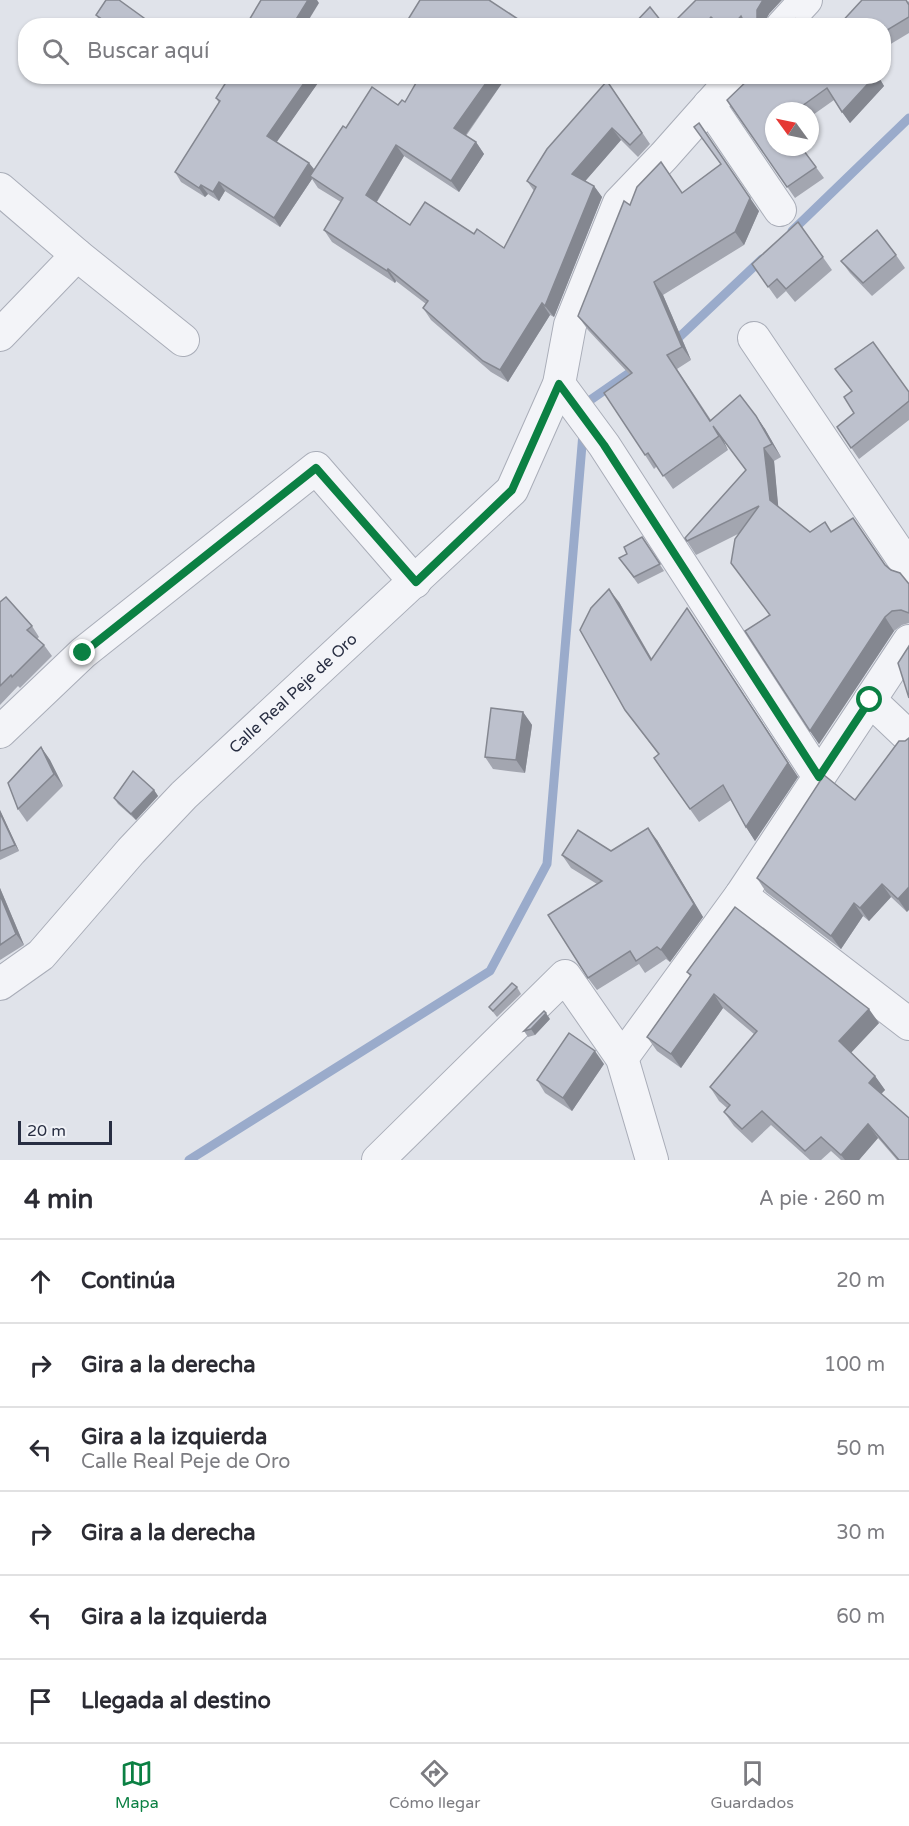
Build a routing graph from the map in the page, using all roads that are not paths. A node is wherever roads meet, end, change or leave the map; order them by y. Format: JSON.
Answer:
{"nodes":[{"id":1,"x":806,"y":0,"type":"edge"},
{"id":2,"x":789,"y":18,"type":"edge"},
{"id":3,"x":728,"y":84,"type":"edge"},
{"id":4,"x":709,"y":105,"type":"junction"},
{"id":5,"x":0,"y":189,"type":"edge"},
{"id":6,"x":780,"y":210,"type":"dead end"},
{"id":7,"x":77,"y":255,"type":"junction"},
{"id":8,"x":0,"y":335,"type":"edge"},
{"id":9,"x":754,"y":338,"type":"dead end"},
{"id":10,"x":183,"y":340,"type":"dead end"},
{"id":11,"x":567,"y":394,"type":"junction"},
{"id":12,"x":909,"y":568,"type":"edge"},
{"id":13,"x":416,"y":582,"type":"junction"},
{"id":14,"x":909,"y":641,"type":"edge"},
{"id":15,"x":870,"y":700,"type":"junction"},
{"id":16,"x":0,"y":732,"type":"edge"},
{"id":17,"x":909,"y":737,"type":"edge"},
{"id":18,"x":819,"y":777,"type":"junction"},
{"id":19,"x":741,"y":895,"type":"junction"},
{"id":20,"x":0,"y":984,"type":"edge"},
{"id":21,"x":909,"y":1024,"type":"edge"},
{"id":22,"x":622,"y":1058,"type":"junction"},
{"id":23,"x":378,"y":1160,"type":"edge"},
{"id":24,"x":652,"y":1160,"type":"edge"}],
"edges":[{"from":1,"to":2,"type":"street"},
{"from":3,"to":4,"type":"street","name":"Calle Real Peje de Oro"},
{"from":4,"to":6,"type":"street"},
{"from":4,"to":11,"type":"street","name":"Calle Real Peje de Oro"},
{"from":5,"to":7,"type":"street"},
{"from":7,"to":8,"type":"street"},
{"from":7,"to":10,"type":"street"},
{"from":9,"to":12,"type":"street"},
{"from":11,"to":13,"type":"street","name":"Calle Real Peje de Oro"},
{"from":11,"to":18,"type":"street"},
{"from":13,"to":16,"type":"street"},
{"from":13,"to":20,"type":"street","name":"Calle Real Peje de Oro"},
{"from":14,"to":15,"type":"street"},
{"from":15,"to":17,"type":"street"},
{"from":15,"to":18,"type":"street"},
{"from":18,"to":19,"type":"street"},
{"from":19,"to":21,"type":"street"},
{"from":19,"to":22,"type":"street"},
{"from":22,"to":23,"type":"street"},
{"from":22,"to":24,"type":"street"}]}
